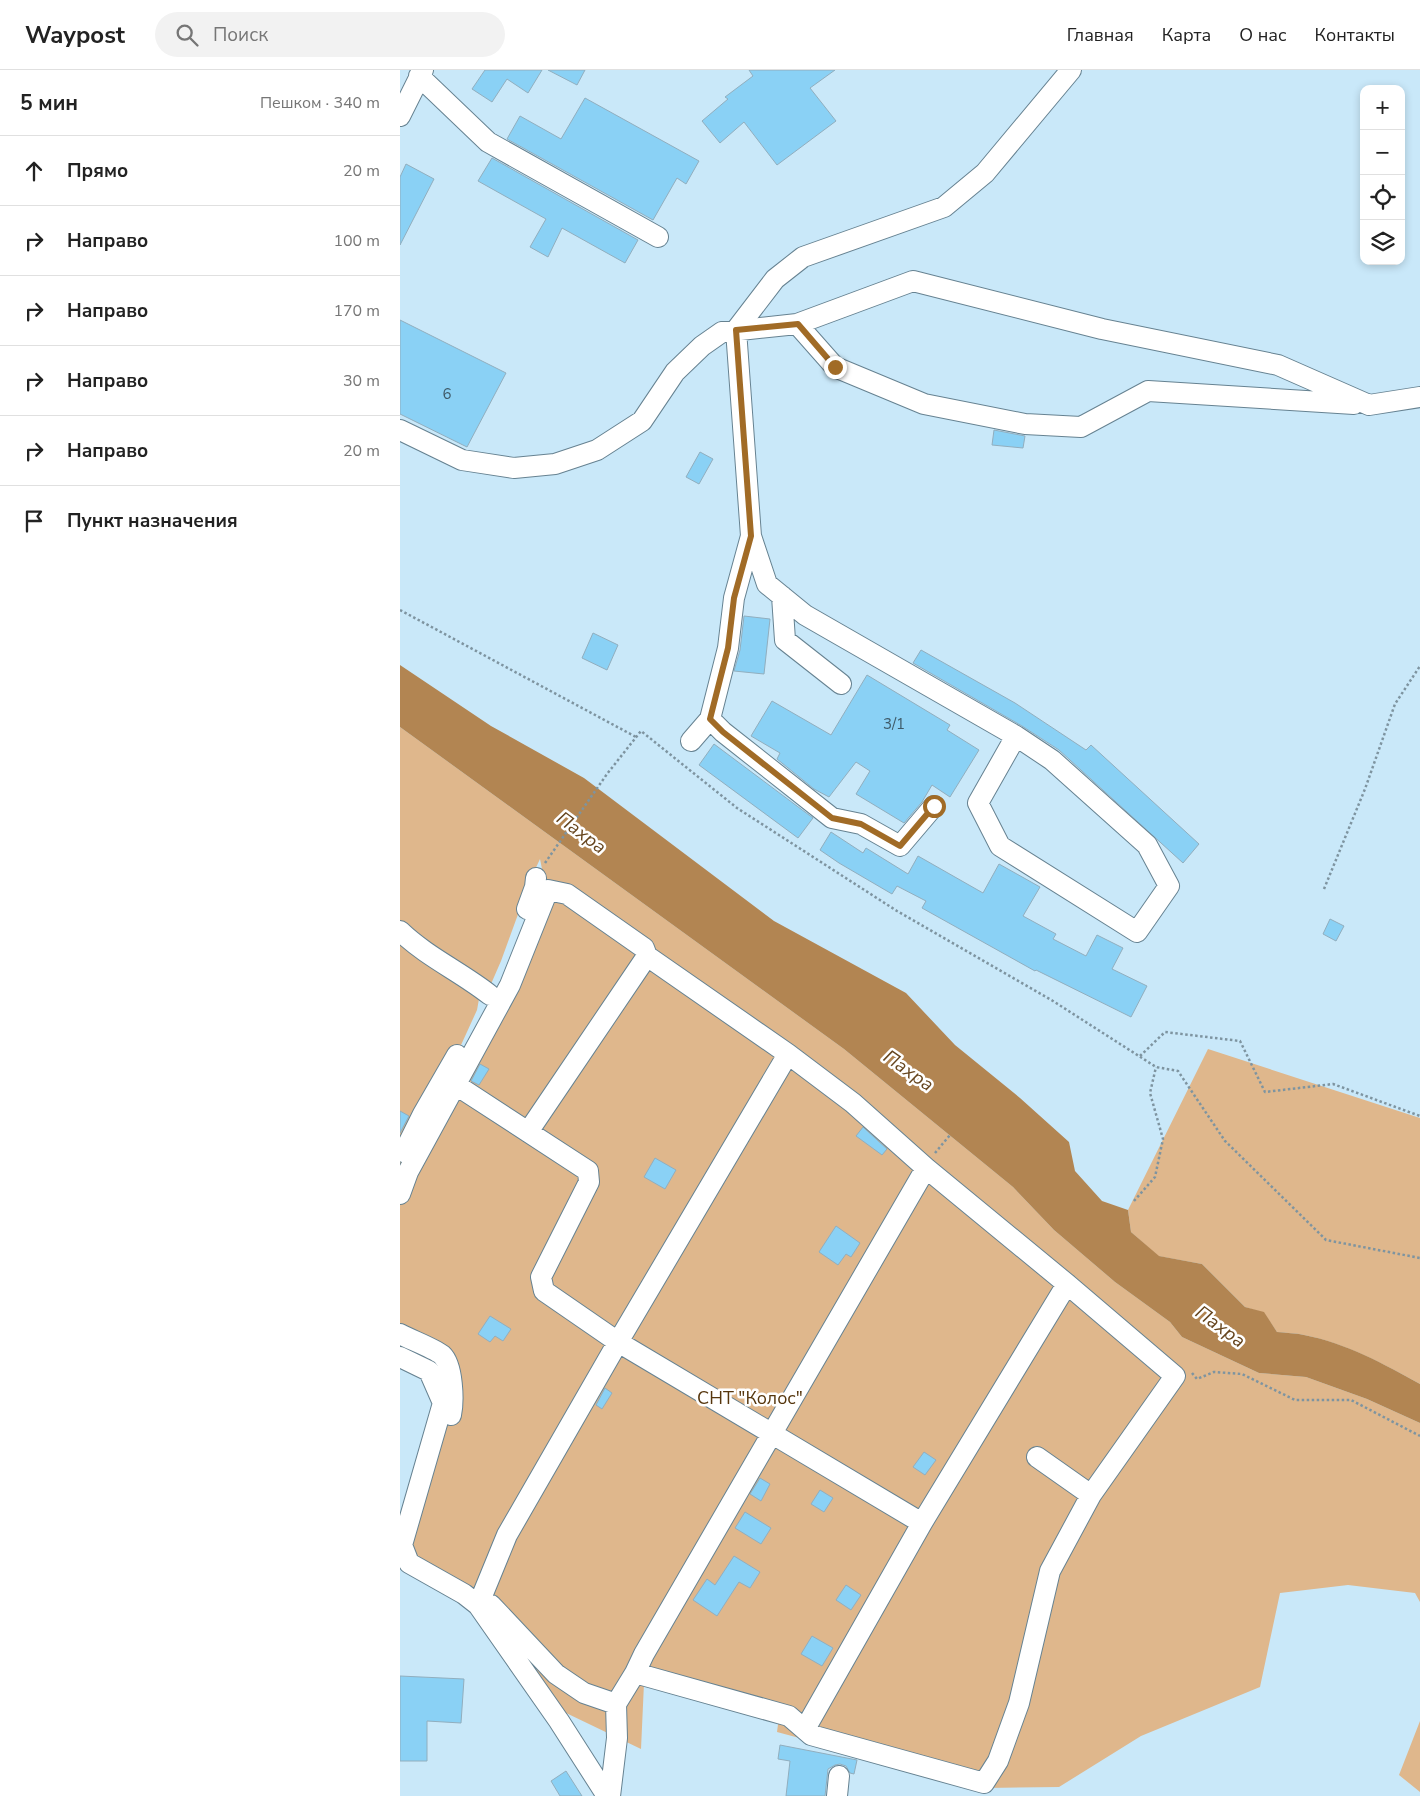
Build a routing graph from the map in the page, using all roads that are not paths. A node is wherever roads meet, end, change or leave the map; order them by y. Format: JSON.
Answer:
{"nodes":[{"id":1,"x":421,"y":73,"type":"edge"},
{"id":2,"x":1063,"y":75,"type":"edge"},
{"id":3,"x":400,"y":116,"type":"edge"},
{"id":4,"x":658,"y":237,"type":"dead end"},
{"id":5,"x":798,"y":324,"type":"junction"},
{"id":6,"x":736,"y":330,"type":"junction"},
{"id":7,"x":1420,"y":397,"type":"edge"},
{"id":8,"x":1369,"y":405,"type":"junction"},
{"id":9,"x":400,"y":430,"type":"edge"},
{"id":10,"x":751,"y":536,"type":"junction"},
{"id":11,"x":782,"y":596,"type":"junction"},
{"id":12,"x":841,"y":684,"type":"dead end"},
{"id":13,"x":710,"y":719,"type":"junction"},
{"id":14,"x":1016,"y":736,"type":"junction"},
{"id":15,"x":691,"y":741,"type":"dead end"},
{"id":16,"x":934,"y":806,"type":"dead end"},
{"id":17,"x":540,"y":871,"type":"road end"},
{"id":18,"x":400,"y":931,"type":"edge"},
{"id":19,"x":647,"y":956,"type":"junction"},
{"id":20,"x":490,"y":995,"type":"junction"},
{"id":21,"x":788,"y":1054,"type":"junction"},
{"id":22,"x":456,"y":1085,"type":"junction"},
{"id":23,"x":528,"y":1132,"type":"junction"},
{"id":24,"x":930,"y":1161,"type":"junction"},
{"id":25,"x":400,"y":1162,"type":"edge"},
{"id":26,"x":400,"y":1194,"type":"edge"},
{"id":27,"x":1067,"y":1284,"type":"junction"},
{"id":28,"x":400,"y":1334,"type":"edge"},
{"id":29,"x":618,"y":1342,"type":"junction"},
{"id":30,"x":400,"y":1357,"type":"edge"},
{"id":31,"x":772,"y":1435,"type":"junction"},
{"id":32,"x":1037,"y":1457,"type":"dead end"},
{"id":33,"x":1091,"y":1496,"type":"junction"},
{"id":34,"x":922,"y":1523,"type":"junction"},
{"id":35,"x":482,"y":1596,"type":"junction"},
{"id":36,"x":635,"y":1672,"type":"junction"},
{"id":37,"x":616,"y":1704,"type":"junction"},
{"id":38,"x":805,"y":1729,"type":"junction"},
{"id":39,"x":839,"y":1776,"type":"dead end"},
{"id":40,"x":609,"y":1796,"type":"edge"},
{"id":41,"x":837,"y":1796,"type":"edge"}],
"edges":[{"from":1,"to":3,"type":"street"},
{"from":1,"to":4,"type":"street"},
{"from":2,"to":6,"type":"street"},
{"from":5,"to":6,"type":"street"},
{"from":5,"to":8,"type":"street"},
{"from":5,"to":8,"type":"street"},
{"from":6,"to":9,"type":"street"},
{"from":6,"to":10,"type":"street"},
{"from":7,"to":8,"type":"street"},
{"from":10,"to":11,"type":"street"},
{"from":10,"to":13,"type":"street"},
{"from":11,"to":12,"type":"street"},
{"from":11,"to":14,"type":"street"},
{"from":13,"to":15,"type":"street"},
{"from":13,"to":16,"type":"street"},
{"from":14,"to":14,"type":"street"},
{"from":17,"to":20,"type":"street"},
{"from":18,"to":20,"type":"street"},
{"from":19,"to":21,"type":"street"},
{"from":19,"to":22,"type":"street"},
{"from":19,"to":23,"type":"street"},
{"from":20,"to":25,"type":"street"},
{"from":21,"to":24,"type":"street"},
{"from":21,"to":29,"type":"street"},
{"from":22,"to":23,"type":"street"},
{"from":22,"to":26,"type":"street"},
{"from":23,"to":29,"type":"street"},
{"from":24,"to":27,"type":"street"},
{"from":24,"to":31,"type":"street"},
{"from":27,"to":33,"type":"street"},
{"from":27,"to":34,"type":"street"},
{"from":28,"to":35,"type":"street"},
{"from":29,"to":31,"type":"street"},
{"from":29,"to":35,"type":"street"},
{"from":30,"to":40,"type":"street"},
{"from":31,"to":34,"type":"street"},
{"from":31,"to":36,"type":"street"},
{"from":32,"to":33,"type":"street"},
{"from":33,"to":38,"type":"street"},
{"from":34,"to":38,"type":"street"},
{"from":35,"to":37,"type":"street"},
{"from":36,"to":37,"type":"street"},
{"from":36,"to":38,"type":"street"},
{"from":37,"to":40,"type":"street"},
{"from":39,"to":41,"type":"street"}]}
